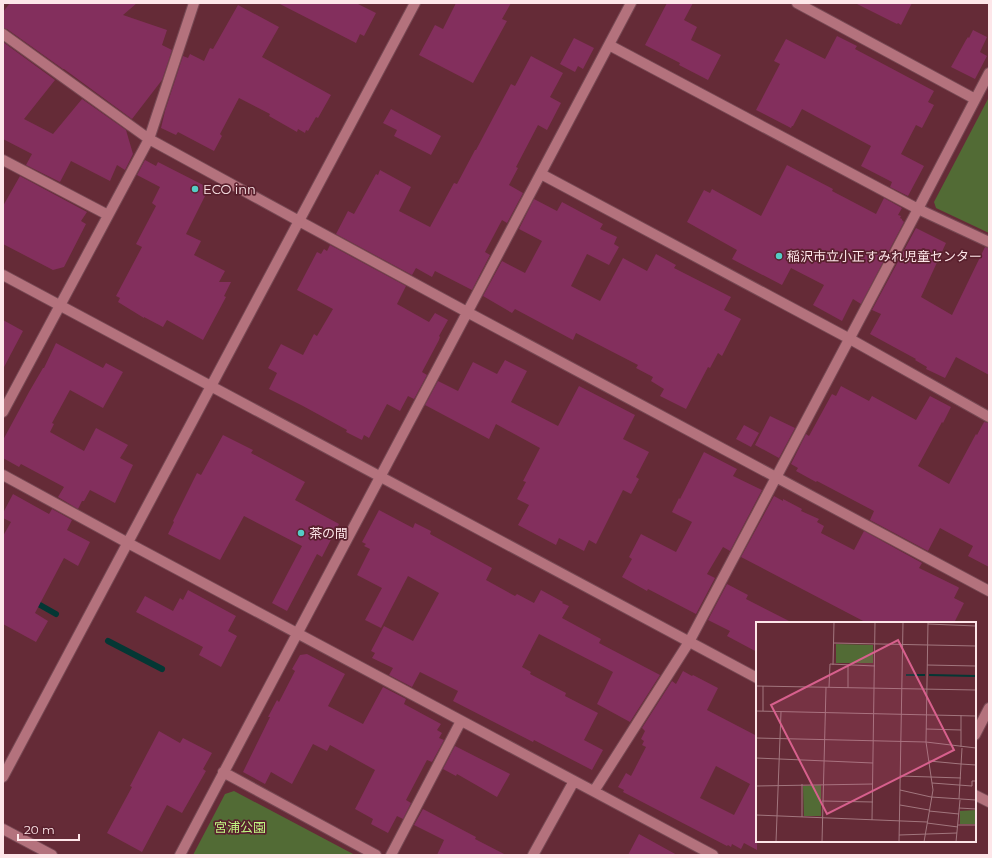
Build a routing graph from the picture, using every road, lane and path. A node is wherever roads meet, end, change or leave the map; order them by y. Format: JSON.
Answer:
{"nodes":[{"id":1,"x":631,"y":3,"type":"edge"},
{"id":2,"x":797,"y":3,"type":"edge"},
{"id":3,"x":411,"y":4,"type":"edge"},
{"id":4,"x":190,"y":5,"type":"edge"},
{"id":5,"x":3,"y":34,"type":"edge"},
{"id":6,"x":609,"y":45,"type":"junction"},
{"id":7,"x":989,"y":73,"type":"edge"},
{"id":8,"x":975,"y":99,"type":"junction"},
{"id":9,"x":148,"y":139,"type":"junction"},
{"id":10,"x":3,"y":160,"type":"edge"},
{"id":11,"x":541,"y":174,"type":"junction"},
{"id":12,"x":918,"y":209,"type":"junction"},
{"id":13,"x":108,"y":215,"type":"junction"},
{"id":14,"x":299,"y":221,"type":"junction"},
{"id":15,"x":989,"y":242,"type":"edge"},
{"id":16,"x":3,"y":275,"type":"edge"},
{"id":17,"x":60,"y":305,"type":"junction"},
{"id":18,"x":467,"y":312,"type":"junction"},
{"id":19,"x":850,"y":339,"type":"junction"},
{"id":20,"x":211,"y":386,"type":"junction"},
{"id":21,"x":3,"y":412,"type":"edge"},
{"id":22,"x":989,"y":418,"type":"edge"},
{"id":23,"x":3,"y":475,"type":"edge"},
{"id":24,"x":380,"y":477,"type":"junction"},
{"id":25,"x":776,"y":477,"type":"junction"},
{"id":26,"x":128,"y":542,"type":"junction"},
{"id":27,"x":989,"y":591,"type":"edge"},
{"id":28,"x":298,"y":633,"type":"junction"},
{"id":29,"x":689,"y":642,"type":"junction"},
{"id":30,"x":756,"y":677,"type":"edge"},
{"id":31,"x":989,"y":708,"type":"edge"},
{"id":32,"x":461,"y":721,"type":"junction"},
{"id":33,"x":976,"y":733,"type":"edge"},
{"id":34,"x":223,"y":772,"type":"junction"},
{"id":35,"x":3,"y":777,"type":"edge"},
{"id":36,"x":574,"y":781,"type":"junction"},
{"id":37,"x":594,"y":791,"type":"junction"},
{"id":38,"x":976,"y":796,"type":"edge"},
{"id":39,"x":989,"y":802,"type":"edge"},
{"id":40,"x":3,"y":829,"type":"edge"},
{"id":41,"x":52,"y":855,"type":"edge"},
{"id":42,"x":180,"y":855,"type":"edge"},
{"id":43,"x":376,"y":855,"type":"edge"},
{"id":44,"x":391,"y":855,"type":"edge"},
{"id":45,"x":533,"y":855,"type":"edge"},
{"id":46,"x":713,"y":855,"type":"edge"}],
"edges":[{"from":1,"to":6,"type":"street"},
{"from":2,"to":8,"type":"street"},
{"from":3,"to":14,"type":"street"},
{"from":4,"to":9,"type":"street"},
{"from":5,"to":9,"type":"street"},
{"from":6,"to":11,"type":"street"},
{"from":6,"to":12,"type":"street"},
{"from":7,"to":8,"type":"street"},
{"from":8,"to":12,"type":"street"},
{"from":9,"to":13,"type":"street"},
{"from":9,"to":14,"type":"street"},
{"from":10,"to":13,"type":"street"},
{"from":11,"to":18,"type":"street"},
{"from":11,"to":19,"type":"street"},
{"from":12,"to":15,"type":"street"},
{"from":12,"to":19,"type":"street"},
{"from":13,"to":17,"type":"street"},
{"from":14,"to":18,"type":"street"},
{"from":14,"to":20,"type":"street"},
{"from":16,"to":17,"type":"street"},
{"from":17,"to":20,"type":"street"},
{"from":17,"to":21,"type":"street"},
{"from":18,"to":24,"type":"street"},
{"from":18,"to":25,"type":"street"},
{"from":19,"to":22,"type":"street"},
{"from":19,"to":25,"type":"street"},
{"from":20,"to":24,"type":"street"},
{"from":20,"to":26,"type":"street"},
{"from":23,"to":26,"type":"street"},
{"from":24,"to":28,"type":"street"},
{"from":24,"to":29,"type":"street"},
{"from":25,"to":27,"type":"street"},
{"from":25,"to":29,"type":"street"},
{"from":26,"to":28,"type":"street"},
{"from":26,"to":35,"type":"street"},
{"from":28,"to":32,"type":"street"},
{"from":28,"to":34,"type":"street"},
{"from":29,"to":30,"type":"street"},
{"from":29,"to":37,"type":"street"},
{"from":31,"to":33,"type":"street"},
{"from":32,"to":36,"type":"street"},
{"from":32,"to":44,"type":"street"},
{"from":34,"to":42,"type":"street"},
{"from":34,"to":43,"type":"street"},
{"from":36,"to":37,"type":"street"},
{"from":36,"to":45,"type":"street"},
{"from":37,"to":46,"type":"street"},
{"from":38,"to":39,"type":"street"},
{"from":40,"to":41,"type":"street"}]}
